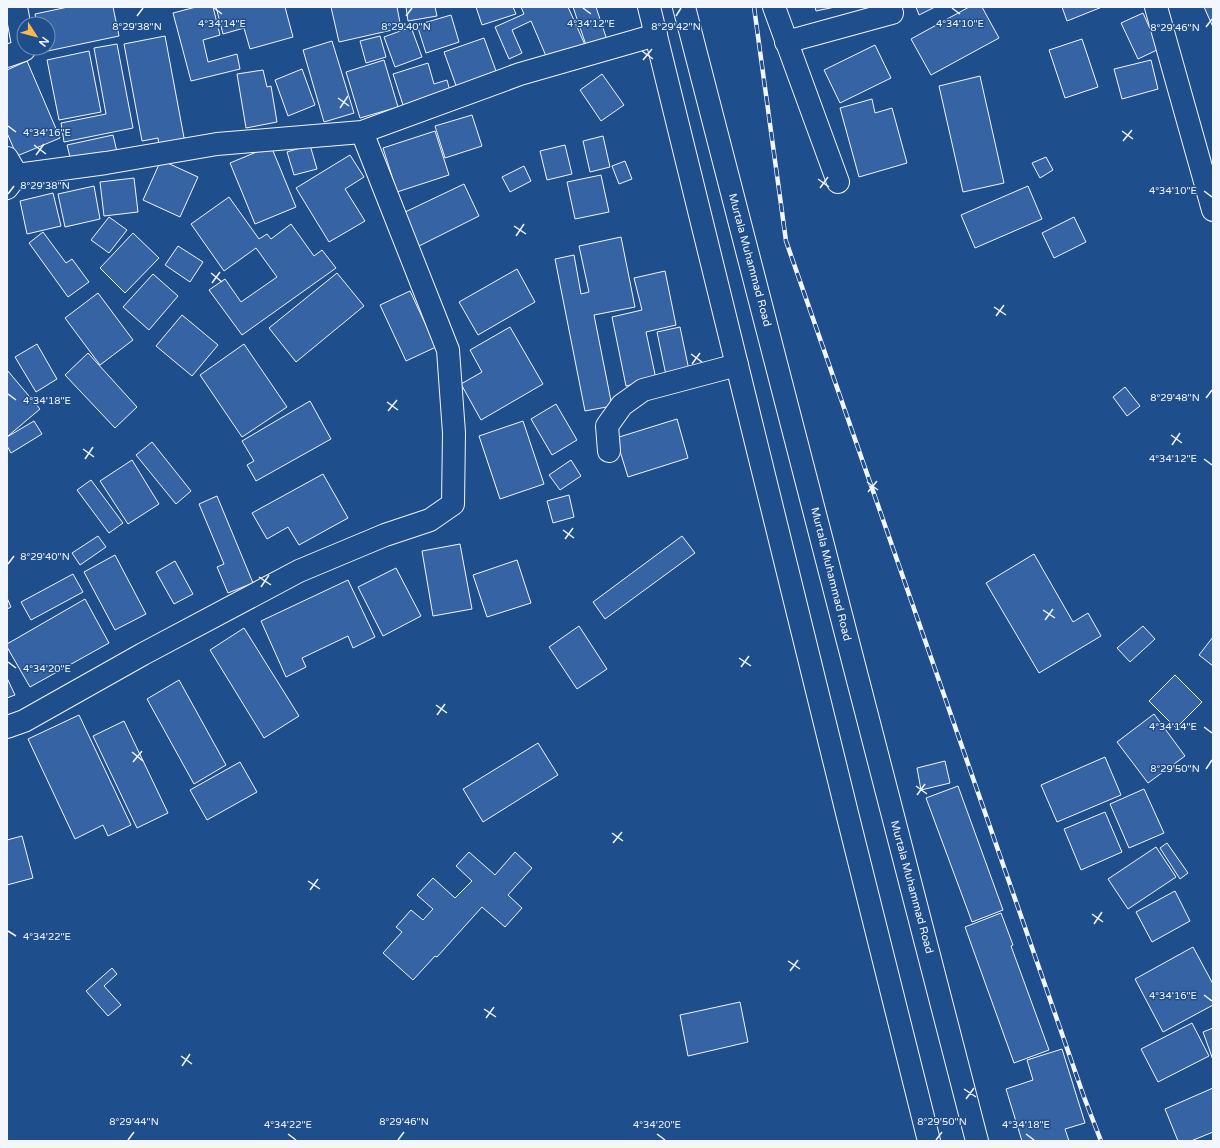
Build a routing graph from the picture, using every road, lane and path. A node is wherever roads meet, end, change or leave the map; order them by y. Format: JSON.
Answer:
{"nodes":[{"id":1,"x":16,"y":7,"type":"edge"},
{"id":2,"x":648,"y":7,"type":"edge"},
{"id":3,"x":684,"y":7,"type":"edge"},
{"id":4,"x":774,"y":7,"type":"edge"},
{"id":5,"x":1156,"y":7,"type":"edge"},
{"id":6,"x":892,"y":14,"type":"dead end"},
{"id":7,"x":656,"y":35,"type":"junction"},
{"id":8,"x":786,"y":42,"type":"junction"},
{"id":9,"x":7,"y":56,"type":"edge"},
{"id":10,"x":362,"y":132,"type":"junction"},
{"id":11,"x":10,"y":174,"type":"edge"},
{"id":12,"x":838,"y":182,"type":"dead end"},
{"id":13,"x":1213,"y":210,"type":"edge"},
{"id":14,"x":737,"y":365,"type":"junction"},
{"id":15,"x":609,"y":451,"type":"dead end"},
{"id":16,"x":7,"y":727,"type":"edge"},
{"id":17,"x":929,"y":1141,"type":"edge"},
{"id":18,"x":977,"y":1141,"type":"edge"}],
"edges":[{"from":1,"to":9,"type":"main road"},
{"from":2,"to":7,"type":"main road"},
{"from":3,"to":18,"type":"main road","name":"Murtala Muhammad Road"},
{"from":4,"to":8,"type":"main road"},
{"from":5,"to":13,"type":"main road"},
{"from":6,"to":8,"type":"main road"},
{"from":7,"to":10,"type":"main road"},
{"from":7,"to":14,"type":"main road"},
{"from":8,"to":12,"type":"main road"},
{"from":10,"to":11,"type":"main road"},
{"from":10,"to":16,"type":"main road"},
{"from":14,"to":15,"type":"main road"},
{"from":14,"to":17,"type":"main road"}]}
